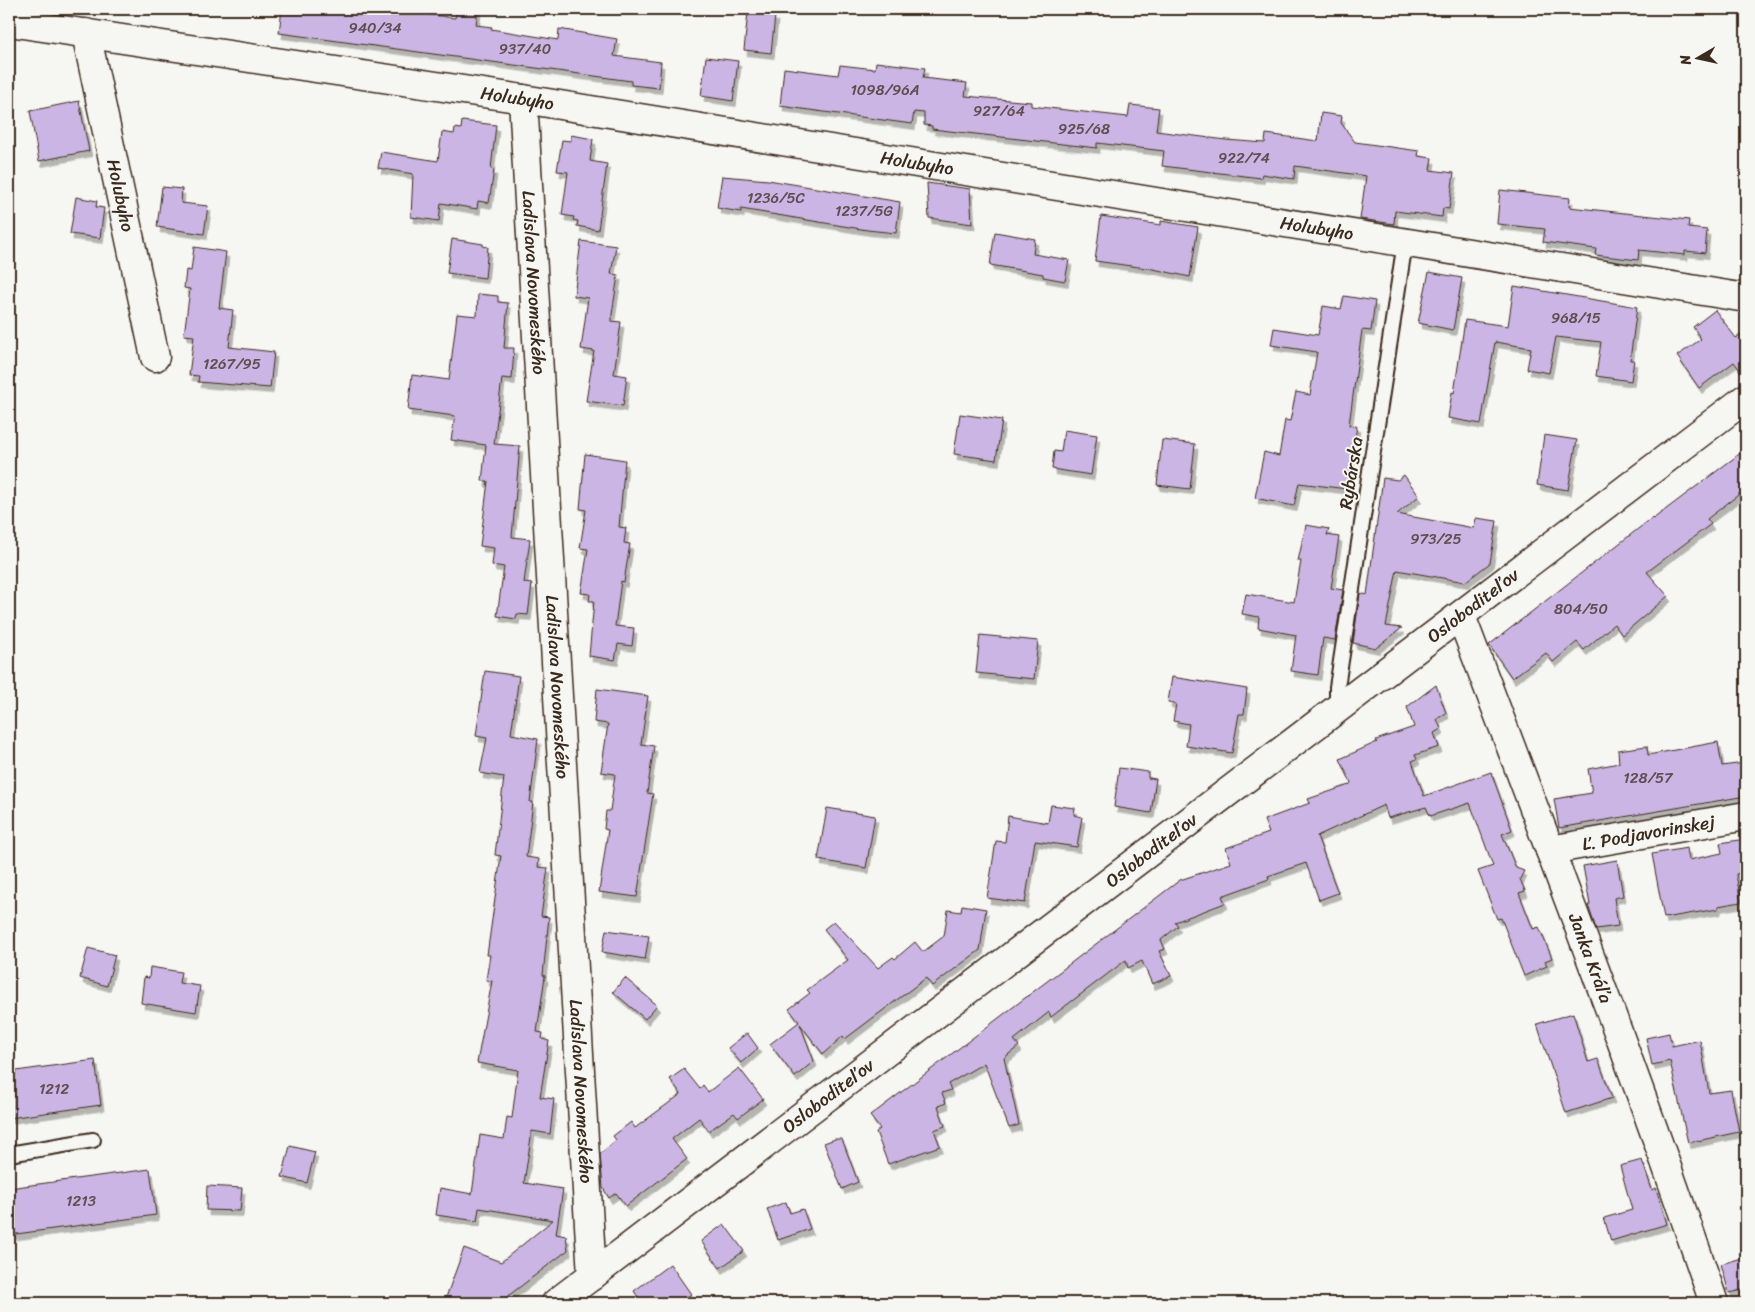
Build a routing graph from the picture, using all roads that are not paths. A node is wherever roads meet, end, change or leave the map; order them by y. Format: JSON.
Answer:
{"nodes":[{"id":1,"x":9,"y":22,"type":"edge"},
{"id":2,"x":86,"y":33,"type":"junction"},
{"id":3,"x":523,"y":99,"type":"junction"},
{"id":4,"x":1406,"y":242,"type":"junction"},
{"id":5,"x":1746,"y":298,"type":"edge"},
{"id":6,"x":155,"y":357,"type":"dead end"},
{"id":7,"x":1746,"y":398,"type":"edge"},
{"id":8,"x":1461,"y":616,"type":"junction"},
{"id":9,"x":1337,"y":709,"type":"junction"},
{"id":10,"x":1746,"y":816,"type":"edge"},
{"id":11,"x":1550,"y":850,"type":"junction"},
{"id":12,"x":93,"y":1140,"type":"dead end"},
{"id":13,"x":9,"y":1154,"type":"edge"},
{"id":14,"x":592,"y":1276,"type":"junction"},
{"id":15,"x":556,"y":1303,"type":"edge"},
{"id":16,"x":1714,"y":1303,"type":"edge"}],
"edges":[{"from":1,"to":2,"type":"street","name":"Holubyho"},
{"from":2,"to":3,"type":"street","name":"Holubyho"},
{"from":2,"to":6,"type":"street","name":"Holubyho"},
{"from":3,"to":4,"type":"street","name":"Holubyho"},
{"from":3,"to":14,"type":"street","name":"Ladislava Novomeského"},
{"from":4,"to":5,"type":"street","name":"Holubyho"},
{"from":4,"to":9,"type":"lane","name":"Rybárska"},
{"from":7,"to":8,"type":"street","name":"Osloboditeľov"},
{"from":8,"to":9,"type":"street","name":"Osloboditeľov"},
{"from":8,"to":11,"type":"street","name":"Janka Kráľa"},
{"from":9,"to":14,"type":"street","name":"Osloboditeľov"},
{"from":10,"to":11,"type":"street","name":"Ľ. Podjavorinskej"},
{"from":11,"to":16,"type":"street","name":"Janka Kráľa"},
{"from":12,"to":13,"type":"lane"},
{"from":14,"to":15,"type":"street","name":"Osloboditeľov"}]}
